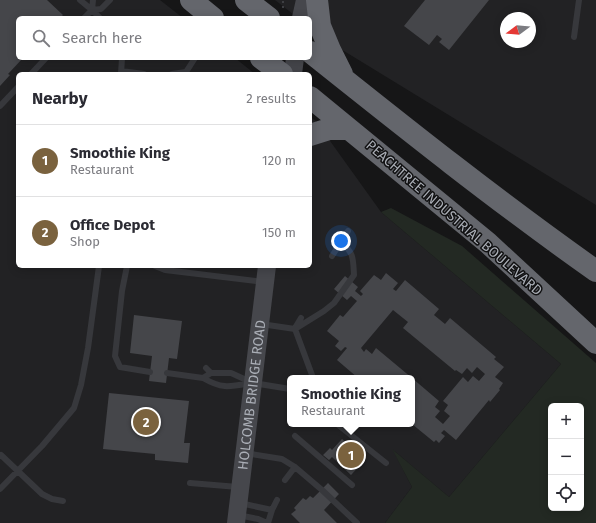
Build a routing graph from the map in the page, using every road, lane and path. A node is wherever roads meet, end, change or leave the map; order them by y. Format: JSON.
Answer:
{"nodes":[{"id":1,"x":80,"y":0,"type":"edge"},
{"id":2,"x":93,"y":0,"type":"edge"},
{"id":3,"x":110,"y":0,"type":"edge"},
{"id":4,"x":191,"y":0,"type":"edge"},
{"id":5,"x":246,"y":0,"type":"edge"},
{"id":6,"x":304,"y":0,"type":"edge"},
{"id":7,"x":317,"y":0,"type":"edge"},
{"id":8,"x":579,"y":0,"type":"edge"},
{"id":9,"x":282,"y":1,"type":"dead end"},
{"id":10,"x":92,"y":10,"type":"junction"},
{"id":11,"x":285,"y":15,"type":"edge"},
{"id":12,"x":86,"y":16,"type":"edge"},
{"id":13,"x":98,"y":16,"type":"edge"},
{"id":14,"x":211,"y":16,"type":"edge"},
{"id":15,"x":574,"y":37,"type":"dead end"},
{"id":16,"x":312,"y":54,"type":"edge"},
{"id":17,"x":44,"y":60,"type":"edge"},
{"id":18,"x":122,"y":60,"type":"edge"},
{"id":19,"x":194,"y":60,"type":"edge"},
{"id":20,"x":264,"y":60,"type":"edge"},
{"id":21,"x":295,"y":60,"type":"edge"},
{"id":22,"x":33,"y":72,"type":"edge"},
{"id":23,"x":121,"y":72,"type":"edge"},
{"id":24,"x":188,"y":72,"type":"edge"},
{"id":25,"x":279,"y":72,"type":"edge"},
{"id":26,"x":293,"y":72,"type":"edge"},
{"id":27,"x":345,"y":80,"type":"junction"},
{"id":28,"x":16,"y":90,"type":"edge"},
{"id":29,"x":312,"y":99,"type":"edge"},
{"id":30,"x":0,"y":106,"type":"edge"},
{"id":31,"x":349,"y":129,"type":"junction"},
{"id":32,"x":312,"y":134,"type":"edge"},
{"id":33,"x":348,"y":231,"type":"dead end"},
{"id":34,"x":341,"y":242,"type":"junction"},
{"id":35,"x":332,"y":256,"type":"dead end"},
{"id":36,"x":98,"y":268,"type":"edge"},
{"id":37,"x":127,"y":268,"type":"edge"},
{"id":38,"x":160,"y":268,"type":"edge"},
{"id":39,"x":199,"y":268,"type":"edge"},
{"id":40,"x":596,"y":271,"type":"edge"},
{"id":41,"x":198,"y":274,"type":"junction"},
{"id":42,"x":266,"y":274,"type":"edge"},
{"id":43,"x":301,"y":318,"type":"dead end"},
{"id":44,"x":260,"y":324,"type":"junction"},
{"id":45,"x":295,"y":329,"type":"junction"},
{"id":46,"x":596,"y":343,"type":"edge"},
{"id":47,"x":206,"y":368,"type":"dead end"},
{"id":48,"x":150,"y":372,"type":"dead end"},
{"id":49,"x":211,"y":373,"type":"junction"},
{"id":50,"x":167,"y":374,"type":"dead end"},
{"id":51,"x":312,"y":375,"type":"dead end"},
{"id":52,"x":203,"y":378,"type":"junction"},
{"id":53,"x":253,"y":383,"type":"junction"},
{"id":54,"x":287,"y":389,"type":"edge"},
{"id":55,"x":341,"y":427,"type":"edge"},
{"id":56,"x":295,"y":436,"type":"dead end"},
{"id":57,"x":244,"y":453,"type":"junction"},
{"id":58,"x":0,"y":456,"type":"edge"},
{"id":59,"x":386,"y":463,"type":"dead end"},
{"id":60,"x":295,"y":467,"type":"junction"},
{"id":61,"x":18,"y":471,"type":"junction"},
{"id":62,"x":285,"y":480,"type":"dead end"},
{"id":63,"x":190,"y":483,"type":"dead end"},
{"id":64,"x":352,"y":485,"type":"dead end"},
{"id":65,"x":0,"y":489,"type":"edge"},
{"id":66,"x":277,"y":500,"type":"dead end"},
{"id":67,"x":63,"y":501,"type":"dead end"},
{"id":68,"x":237,"y":507,"type":"edge"},
{"id":69,"x":272,"y":510,"type":"junction"},
{"id":70,"x":267,"y":523,"type":"edge"},
{"id":71,"x":357,"y":523,"type":"edge"}],
"edges":[{"from":1,"to":10,"type":"lane"},
{"from":2,"to":10,"type":"lane"},
{"from":3,"to":10,"type":"lane"},
{"from":4,"to":14,"type":"highway"},
{"from":5,"to":11,"type":"highway"},
{"from":6,"to":11,"type":"main road"},
{"from":7,"to":27,"type":"highway"},
{"from":8,"to":15,"type":"lane"},
{"from":9,"to":11,"type":"path"},
{"from":10,"to":12,"type":"lane"},
{"from":10,"to":13,"type":"lane"},
{"from":16,"to":27,"type":"highway"},
{"from":17,"to":22,"type":"lane"},
{"from":18,"to":23,"type":"lane"},
{"from":19,"to":24,"type":"lane"},
{"from":20,"to":25,"type":"highway"},
{"from":21,"to":26,"type":"main road"},
{"from":27,"to":40,"type":"highway"},
{"from":28,"to":30,"type":"lane"},
{"from":29,"to":31,"type":"highway","name":"PEACHTREE INDUSTRIAL BOULEVARD"},
{"from":31,"to":32,"type":"highway"},
{"from":31,"to":46,"type":"highway","name":"PEACHTREE INDUSTRIAL BOULEVARD"},
{"from":33,"to":34,"type":"lane"},
{"from":34,"to":35,"type":"lane"},
{"from":34,"to":45,"type":"lane"},
{"from":36,"to":61,"type":"lane"},
{"from":37,"to":48,"type":"lane"},
{"from":38,"to":41,"type":"lane"},
{"from":39,"to":41,"type":"lane"},
{"from":41,"to":42,"type":"lane"},
{"from":42,"to":44,"type":"main road","name":"HOLCOMB BRIDGE ROAD"},
{"from":43,"to":45,"type":"lane"},
{"from":44,"to":45,"type":"lane"},
{"from":44,"to":53,"type":"main road","name":"HOLCOMB BRIDGE ROAD"},
{"from":45,"to":51,"type":"lane"},
{"from":47,"to":49,"type":"lane"},
{"from":49,"to":52,"type":"lane"},
{"from":49,"to":53,"type":"lane"},
{"from":50,"to":52,"type":"lane"},
{"from":52,"to":53,"type":"lane"},
{"from":53,"to":54,"type":"lane"},
{"from":53,"to":57,"type":"main road","name":"HOLCOMB BRIDGE ROAD"},
{"from":55,"to":59,"type":"lane"},
{"from":56,"to":64,"type":"lane"},
{"from":57,"to":60,"type":"lane"},
{"from":57,"to":68,"type":"main road","name":"HOLCOMB BRIDGE ROAD"},
{"from":58,"to":61,"type":"lane"},
{"from":60,"to":62,"type":"lane"},
{"from":60,"to":71,"type":"lane"},
{"from":61,"to":65,"type":"lane"},
{"from":61,"to":67,"type":"lane"},
{"from":63,"to":68,"type":"lane"},
{"from":66,"to":69,"type":"lane"},
{"from":68,"to":69,"type":"lane"},
{"from":68,"to":70,"type":"lane"},
{"from":69,"to":70,"type":"lane"}]}
